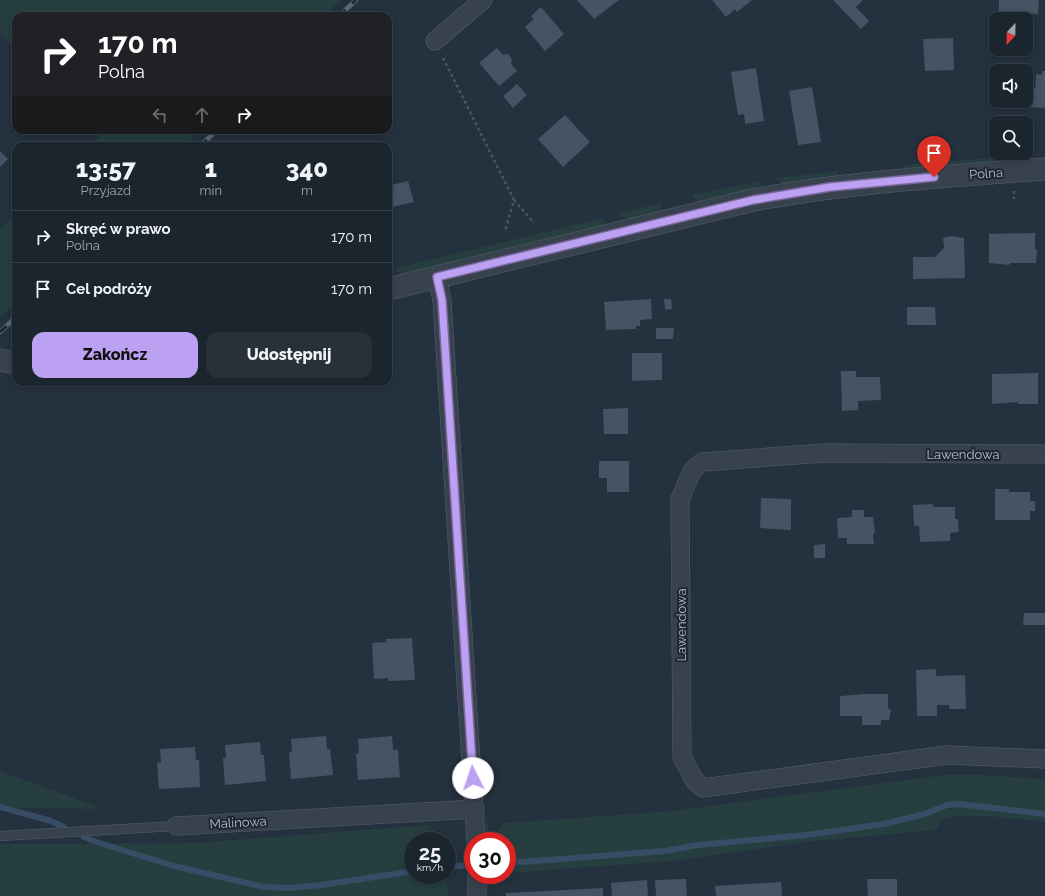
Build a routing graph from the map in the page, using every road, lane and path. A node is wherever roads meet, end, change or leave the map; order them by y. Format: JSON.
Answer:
{"nodes":[{"id":1,"x":483,"y":0,"type":"edge"},
{"id":2,"x":435,"y":42,"type":"joint"},
{"id":3,"x":1045,"y":169,"type":"edge"},
{"id":4,"x":514,"y":200,"type":"junction"},
{"id":5,"x":534,"y":223,"type":"dead end"},
{"id":6,"x":504,"y":231,"type":"dead end"},
{"id":7,"x":437,"y":277,"type":"junction"},
{"id":8,"x":392,"y":288,"type":"edge"},
{"id":9,"x":0,"y":360,"type":"edge"},
{"id":10,"x":12,"y":362,"type":"edge"},
{"id":11,"x":1045,"y":454,"type":"edge"},
{"id":12,"x":1045,"y":759,"type":"edge"},
{"id":13,"x":475,"y":809,"type":"junction"},
{"id":14,"x":176,"y":826,"type":"joint"},
{"id":15,"x":476,"y":832,"type":"edge"},
{"id":16,"x":0,"y":836,"type":"edge"},
{"id":17,"x":477,"y":884,"type":"edge"},
{"id":18,"x":477,"y":896,"type":"edge"}],
"edges":[{"from":1,"to":2,"type":"street"},
{"from":2,"to":4,"type":"path"},
{"from":3,"to":7,"type":"street","name":"Polna"},
{"from":4,"to":5,"type":"path"},
{"from":4,"to":6,"type":"path"},
{"from":7,"to":8,"type":"street","name":"Polna"},
{"from":7,"to":13,"type":"street"},
{"from":9,"to":10,"type":"street"},
{"from":11,"to":12,"type":"street","name":"Lawendowa"},
{"from":13,"to":14,"type":"street","name":"Malinowa"},
{"from":13,"to":15,"type":"street"},
{"from":14,"to":16,"type":"lane","name":"Malinowa"},
{"from":17,"to":18,"type":"street"}]}
